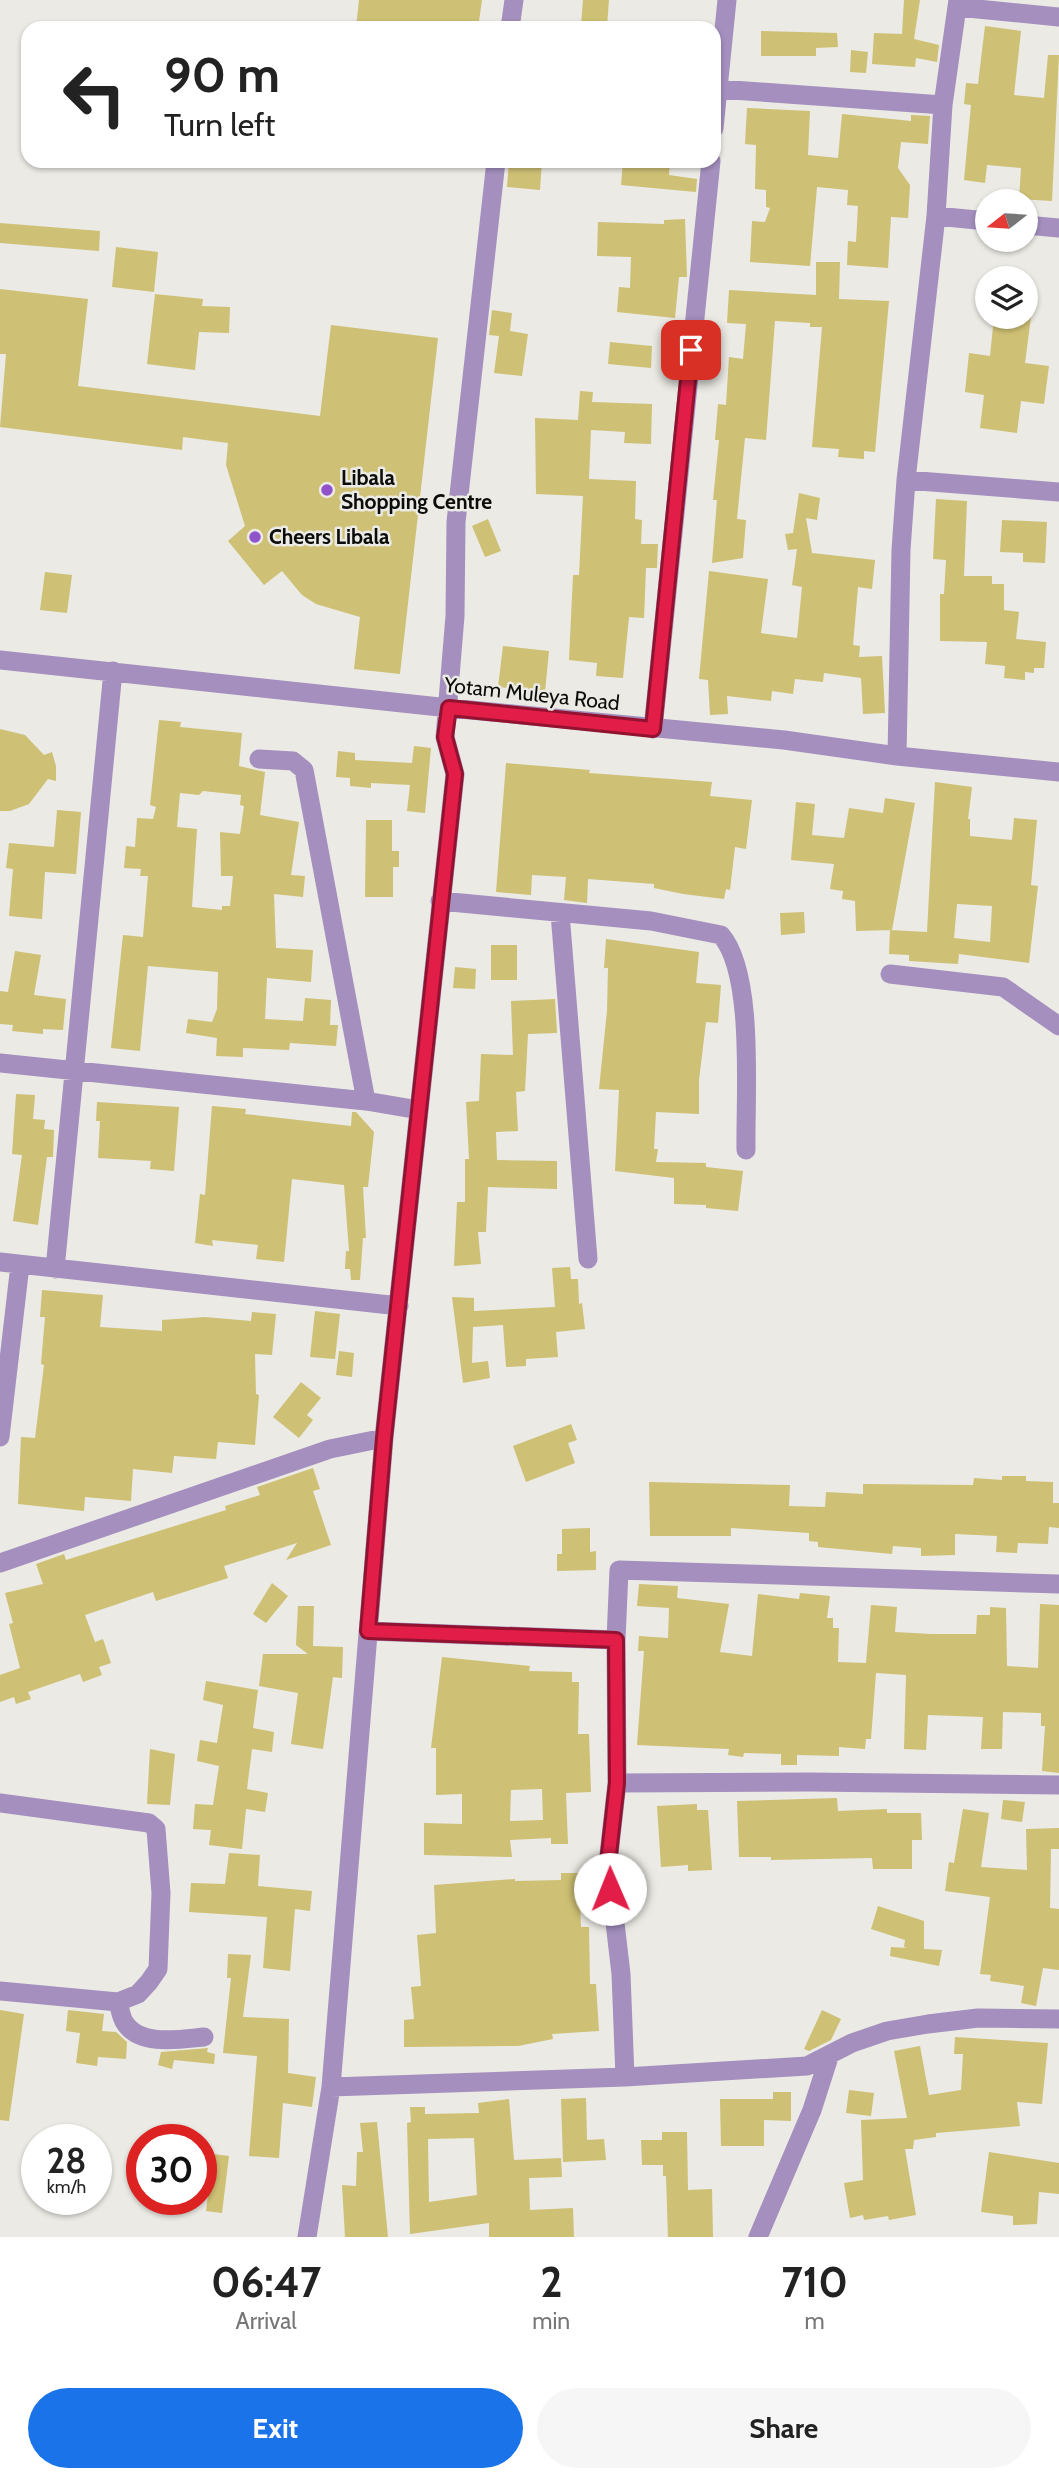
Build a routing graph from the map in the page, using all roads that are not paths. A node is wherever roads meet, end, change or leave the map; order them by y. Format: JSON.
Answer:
{"nodes":[{"id":1,"x":514,"y":0,"type":"edge"},
{"id":2,"x":727,"y":0,"type":"edge"},
{"id":3,"x":958,"y":4,"type":"edge"},
{"id":4,"x":1059,"y":17,"type":"edge"},
{"id":5,"x":511,"y":21,"type":"edge"},
{"id":6,"x":721,"y":59,"type":"edge"},
{"id":7,"x":721,"y":89,"type":"edge"},
{"id":8,"x":943,"y":105,"type":"junction"},
{"id":9,"x":495,"y":168,"type":"edge"},
{"id":10,"x":710,"y":168,"type":"edge"},
{"id":11,"x":936,"y":216,"type":"junction"},
{"id":12,"x":975,"y":220,"type":"edge"},
{"id":13,"x":1038,"y":226,"type":"edge"},
{"id":14,"x":1059,"y":228,"type":"edge"},
{"id":15,"x":906,"y":480,"type":"junction"},
{"id":16,"x":1059,"y":492,"type":"edge"},
{"id":17,"x":0,"y":660,"type":"edge"},
{"id":18,"x":113,"y":671,"type":"junction"},
{"id":19,"x":449,"y":708,"type":"junction"},
{"id":20,"x":653,"y":729,"type":"junction"},
{"id":21,"x":897,"y":756,"type":"junction"},
{"id":22,"x":259,"y":759,"type":"dead end"},
{"id":23,"x":1059,"y":772,"type":"edge"},
{"id":24,"x":440,"y":901,"type":"junction"},
{"id":25,"x":560,"y":913,"type":"junction"},
{"id":26,"x":890,"y":974,"type":"dead end"},
{"id":27,"x":1059,"y":1026,"type":"edge"},
{"id":28,"x":0,"y":1063,"type":"edge"},
{"id":29,"x":73,"y":1073,"type":"junction"},
{"id":30,"x":366,"y":1101,"type":"junction"},
{"id":31,"x":419,"y":1110,"type":"junction"},
{"id":32,"x":746,"y":1150,"type":"dead end"},
{"id":33,"x":588,"y":1259,"type":"dead end"},
{"id":34,"x":0,"y":1262,"type":"edge"},
{"id":35,"x":20,"y":1265,"type":"junction"},
{"id":36,"x":55,"y":1269,"type":"junction"},
{"id":37,"x":399,"y":1306,"type":"junction"},
{"id":38,"x":0,"y":1437,"type":"edge"},
{"id":39,"x":384,"y":1438,"type":"junction"},
{"id":40,"x":0,"y":1563,"type":"edge"},
{"id":41,"x":1059,"y":1584,"type":"edge"},
{"id":42,"x":368,"y":1631,"type":"junction"},
{"id":43,"x":616,"y":1640,"type":"junction"},
{"id":44,"x":617,"y":1783,"type":"junction"},
{"id":45,"x":1059,"y":1786,"type":"edge"},
{"id":46,"x":0,"y":1803,"type":"edge"},
{"id":47,"x":0,"y":1991,"type":"edge"},
{"id":48,"x":118,"y":2002,"type":"junction"},
{"id":49,"x":1059,"y":2019,"type":"edge"},
{"id":50,"x":204,"y":2037,"type":"dead end"},
{"id":51,"x":829,"y":2057,"type":"junction"},
{"id":52,"x":625,"y":2077,"type":"junction"},
{"id":53,"x":331,"y":2087,"type":"junction"},
{"id":54,"x":307,"y":2237,"type":"edge"},
{"id":55,"x":758,"y":2237,"type":"edge"}],
"edges":[{"from":1,"to":5,"type":"street"},
{"from":2,"to":6,"type":"street"},
{"from":3,"to":4,"type":"street"},
{"from":3,"to":8,"type":"street"},
{"from":7,"to":8,"type":"street"},
{"from":8,"to":11,"type":"street"},
{"from":9,"to":19,"type":"street"},
{"from":10,"to":20,"type":"street"},
{"from":11,"to":12,"type":"street"},
{"from":11,"to":15,"type":"street"},
{"from":13,"to":14,"type":"street"},
{"from":15,"to":16,"type":"street"},
{"from":15,"to":21,"type":"street"},
{"from":17,"to":18,"type":"street","name":"Yotam Muleya Road"},
{"from":18,"to":19,"type":"street","name":"Yotam Muleya Road"},
{"from":18,"to":29,"type":"street"},
{"from":19,"to":20,"type":"street","name":"Yotam Muleya Road"},
{"from":19,"to":24,"type":"street"},
{"from":20,"to":21,"type":"street","name":"Yotam Muleya Road"},
{"from":21,"to":23,"type":"street","name":"Yotam Muleya Road"},
{"from":22,"to":30,"type":"street"},
{"from":24,"to":25,"type":"street"},
{"from":24,"to":31,"type":"street"},
{"from":25,"to":32,"type":"street"},
{"from":25,"to":33,"type":"street"},
{"from":26,"to":27,"type":"street"},
{"from":28,"to":29,"type":"street"},
{"from":29,"to":30,"type":"street"},
{"from":29,"to":36,"type":"street"},
{"from":30,"to":31,"type":"street"},
{"from":31,"to":37,"type":"street"},
{"from":34,"to":35,"type":"street"},
{"from":35,"to":36,"type":"street"},
{"from":35,"to":38,"type":"street"},
{"from":36,"to":37,"type":"street"},
{"from":37,"to":39,"type":"street"},
{"from":39,"to":40,"type":"street"},
{"from":39,"to":42,"type":"street"},
{"from":41,"to":43,"type":"street"},
{"from":42,"to":43,"type":"street"},
{"from":42,"to":53,"type":"street"},
{"from":43,"to":44,"type":"street"},
{"from":44,"to":45,"type":"street"},
{"from":44,"to":52,"type":"street"},
{"from":46,"to":48,"type":"street"},
{"from":47,"to":48,"type":"street"},
{"from":48,"to":50,"type":"street"},
{"from":49,"to":51,"type":"street"},
{"from":51,"to":52,"type":"street"},
{"from":51,"to":55,"type":"street"},
{"from":52,"to":53,"type":"street"},
{"from":53,"to":54,"type":"street"}]}
